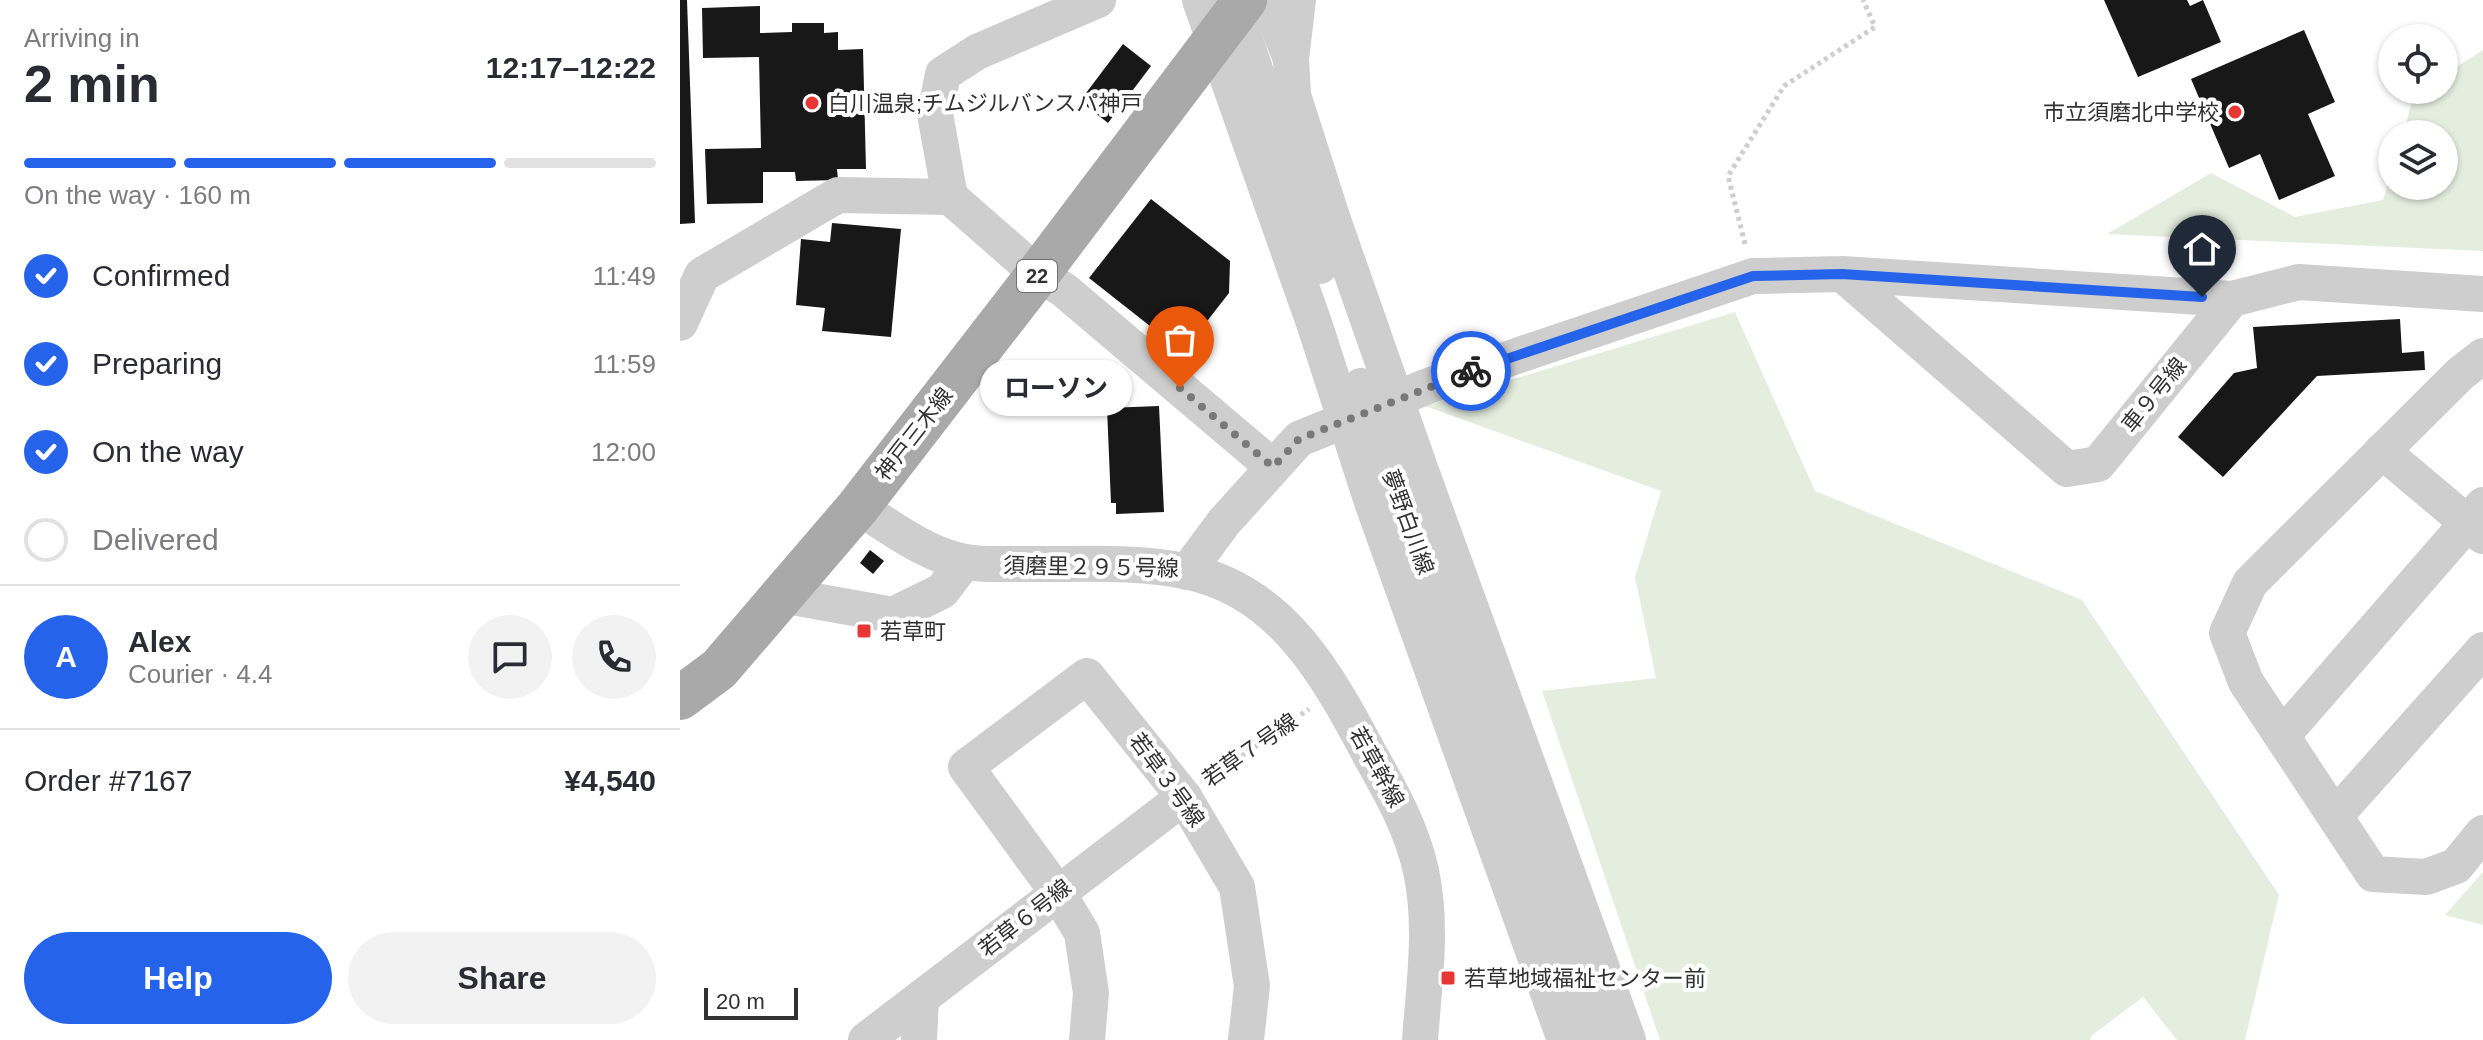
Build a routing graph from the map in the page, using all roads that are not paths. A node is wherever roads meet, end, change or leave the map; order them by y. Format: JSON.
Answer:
{"nodes":[{"id":1,"x":1098,"y":0,"type":"edge"},
{"id":2,"x":1200,"y":0,"type":"edge"},
{"id":3,"x":1232,"y":0,"type":"edge"},
{"id":4,"x":1245,"y":0,"type":"edge"},
{"id":5,"x":1268,"y":0,"type":"edge"},
{"id":6,"x":1298,"y":0,"type":"edge"},
{"id":7,"x":1214,"y":44,"type":"junction"},
{"id":8,"x":1291,"y":59,"type":"junction"},
{"id":9,"x":950,"y":197,"type":"junction"},
{"id":10,"x":1038,"y":274,"type":"junction"},
{"id":11,"x":1842,"y":274,"type":"junction"},
{"id":12,"x":2483,"y":294,"type":"edge"},
{"id":13,"x":2232,"y":299,"type":"junction"},
{"id":14,"x":680,"y":323,"type":"edge"},
{"id":15,"x":2483,"y":356,"type":"edge"},
{"id":16,"x":2382,"y":451,"type":"junction"},
{"id":17,"x":1273,"y":467,"type":"junction"},
{"id":18,"x":858,"y":507,"type":"junction"},
{"id":19,"x":2478,"y":521,"type":"edge"},
{"id":20,"x":964,"y":562,"type":"junction"},
{"id":21,"x":1187,"y":572,"type":"junction"},
{"id":22,"x":781,"y":595,"type":"junction"},
{"id":23,"x":2483,"y":650,"type":"edge"},
{"id":24,"x":680,"y":698,"type":"edge"},
{"id":25,"x":2282,"y":736,"type":"junction"},
{"id":26,"x":1184,"y":797,"type":"junction"},
{"id":27,"x":2335,"y":816,"type":"junction"},
{"id":28,"x":2483,"y":833,"type":"edge"},
{"id":29,"x":1058,"y":893,"type":"junction"},
{"id":30,"x":921,"y":998,"type":"junction"},
{"id":31,"x":866,"y":1040,"type":"edge"},
{"id":32,"x":919,"y":1040,"type":"edge"},
{"id":33,"x":1087,"y":1040,"type":"edge"},
{"id":34,"x":1246,"y":1040,"type":"edge"},
{"id":35,"x":1420,"y":1040,"type":"edge"},
{"id":36,"x":1565,"y":1040,"type":"edge"},
{"id":37,"x":1595,"y":1040,"type":"edge"},
{"id":38,"x":1628,"y":1040,"type":"edge"}],
"edges":[{"from":1,"to":9,"type":"street"},
{"from":2,"to":7,"type":"street"},
{"from":3,"to":37,"type":"street","name":"夢野白川線"},
{"from":4,"to":7,"type":"main road","name":"神戸三木線","number":"22"},
{"from":5,"to":8,"type":"street"},
{"from":6,"to":8,"type":"street"},
{"from":7,"to":10,"type":"main road","name":"神戸三木線","number":"22"},
{"from":7,"to":36,"type":"street"},
{"from":8,"to":38,"type":"street"},
{"from":9,"to":10,"type":"street"},
{"from":9,"to":14,"type":"street"},
{"from":10,"to":17,"type":"street"},
{"from":10,"to":18,"type":"main road","name":"神戸三木線","number":"22"},
{"from":11,"to":13,"type":"street"},
{"from":11,"to":13,"type":"street","name":"車９号線"},
{"from":11,"to":17,"type":"street","name":"須磨里２９５号線"},
{"from":12,"to":13,"type":"street"},
{"from":15,"to":16,"type":"street"},
{"from":16,"to":19,"type":"street"},
{"from":16,"to":25,"type":"street"},
{"from":17,"to":21,"type":"street","name":"須磨里２９５号線"},
{"from":18,"to":20,"type":"street","name":"須磨里２９５号線"},
{"from":18,"to":22,"type":"main road","name":"神戸三木線","number":"22"},
{"from":19,"to":25,"type":"street"},
{"from":20,"to":21,"type":"street","name":"須磨里２９５号線"},
{"from":20,"to":22,"type":"street"},
{"from":21,"to":35,"type":"street","name":"若草幹線"},
{"from":22,"to":24,"type":"main road","name":"神戸三木線","number":"22"},
{"from":23,"to":27,"type":"street"},
{"from":25,"to":27,"type":"street"},
{"from":26,"to":29,"type":"street","name":"若草６号線"},
{"from":26,"to":29,"type":"street","name":"若草３号線"},
{"from":26,"to":34,"type":"street","name":"若草３号線"},
{"from":27,"to":28,"type":"street"},
{"from":29,"to":30,"type":"street","name":"若草６号線"},
{"from":29,"to":33,"type":"street"},
{"from":30,"to":31,"type":"street","name":"若草６号線"},
{"from":30,"to":32,"type":"street"}]}
